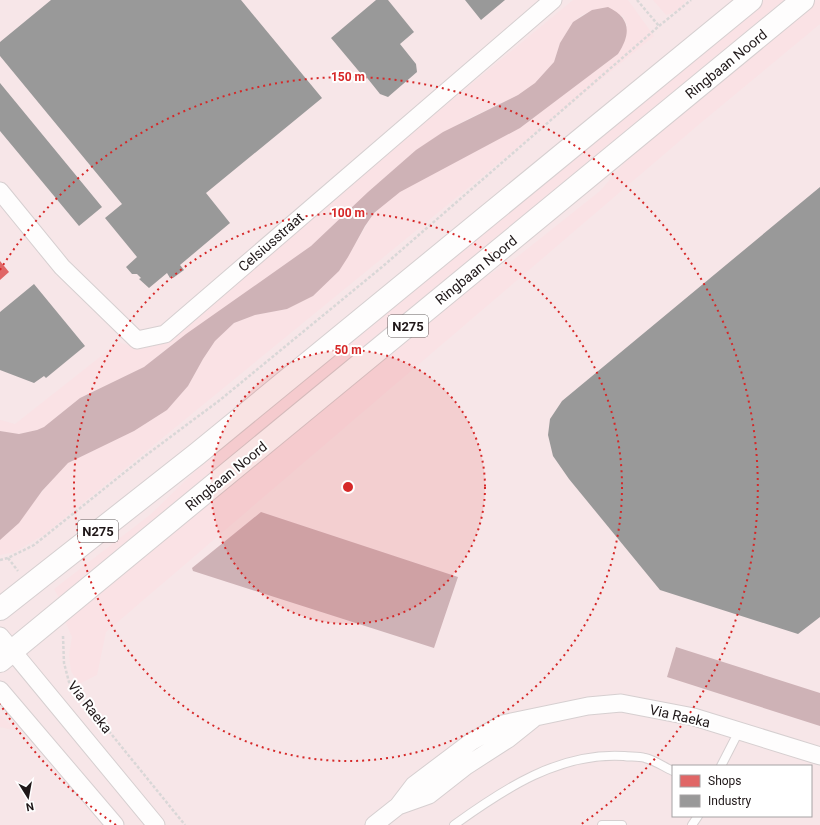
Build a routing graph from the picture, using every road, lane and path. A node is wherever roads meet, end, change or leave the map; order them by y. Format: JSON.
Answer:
{"nodes":[{"id":1,"x":553,"y":0,"type":"edge"},
{"id":2,"x":637,"y":0,"type":"edge"},
{"id":3,"x":691,"y":0,"type":"edge"},
{"id":4,"x":751,"y":0,"type":"edge"},
{"id":5,"x":803,"y":0,"type":"edge"},
{"id":6,"x":659,"y":26,"type":"junction"},
{"id":7,"x":0,"y":192,"type":"edge"},
{"id":8,"x":8,"y":558,"type":"junction"},
{"id":9,"x":0,"y":560,"type":"edge"},
{"id":10,"x":29,"y":586,"type":"junction"},
{"id":11,"x":0,"y":609,"type":"edge"},
{"id":12,"x":53,"y":618,"type":"junction"},
{"id":13,"x":4,"y":650,"type":"edge"},
{"id":14,"x":0,"y":690,"type":"edge"},
{"id":15,"x":738,"y":731,"type":"junction"},
{"id":16,"x":820,"y":756,"type":"edge"},
{"id":17,"x":721,"y":765,"type":"edge"},
{"id":18,"x":672,"y":771,"type":"edge"},
{"id":19,"x":381,"y":823,"type":"edge"},
{"id":20,"x":115,"y":825,"type":"edge"},
{"id":21,"x":156,"y":825,"type":"edge"},
{"id":22,"x":185,"y":825,"type":"edge"},
{"id":23,"x":454,"y":825,"type":"edge"},
{"id":24,"x":602,"y":825,"type":"edge"},
{"id":25,"x":622,"y":825,"type":"edge"}],
"edges":[{"from":1,"to":7,"type":"street","name":"Celsiusstraat"},
{"from":2,"to":6,"type":"path"},
{"from":3,"to":6,"type":"path"},
{"from":4,"to":10,"type":"main road","number":"N275"},
{"from":5,"to":12,"type":"main road","name":"Ringbaan Noord","number":"N275"},
{"from":6,"to":8,"type":"path"},
{"from":8,"to":9,"type":"path"},
{"from":8,"to":10,"type":"path"},
{"from":10,"to":11,"type":"main road","number":"N275"},
{"from":12,"to":13,"type":"main road","name":"Ringbaan Noord","number":"N275"},
{"from":12,"to":22,"type":"path","name":"Via Raeka"},
{"from":13,"to":21,"type":"street","name":"Via Raeka"},
{"from":14,"to":20,"type":"street"},
{"from":15,"to":16,"type":"street","name":"Via Raeka"},
{"from":15,"to":17,"type":"lane"},
{"from":15,"to":19,"type":"street","name":"Via Raeka"},
{"from":18,"to":23,"type":"lane"},
{"from":24,"to":25,"type":"lane"}]}
